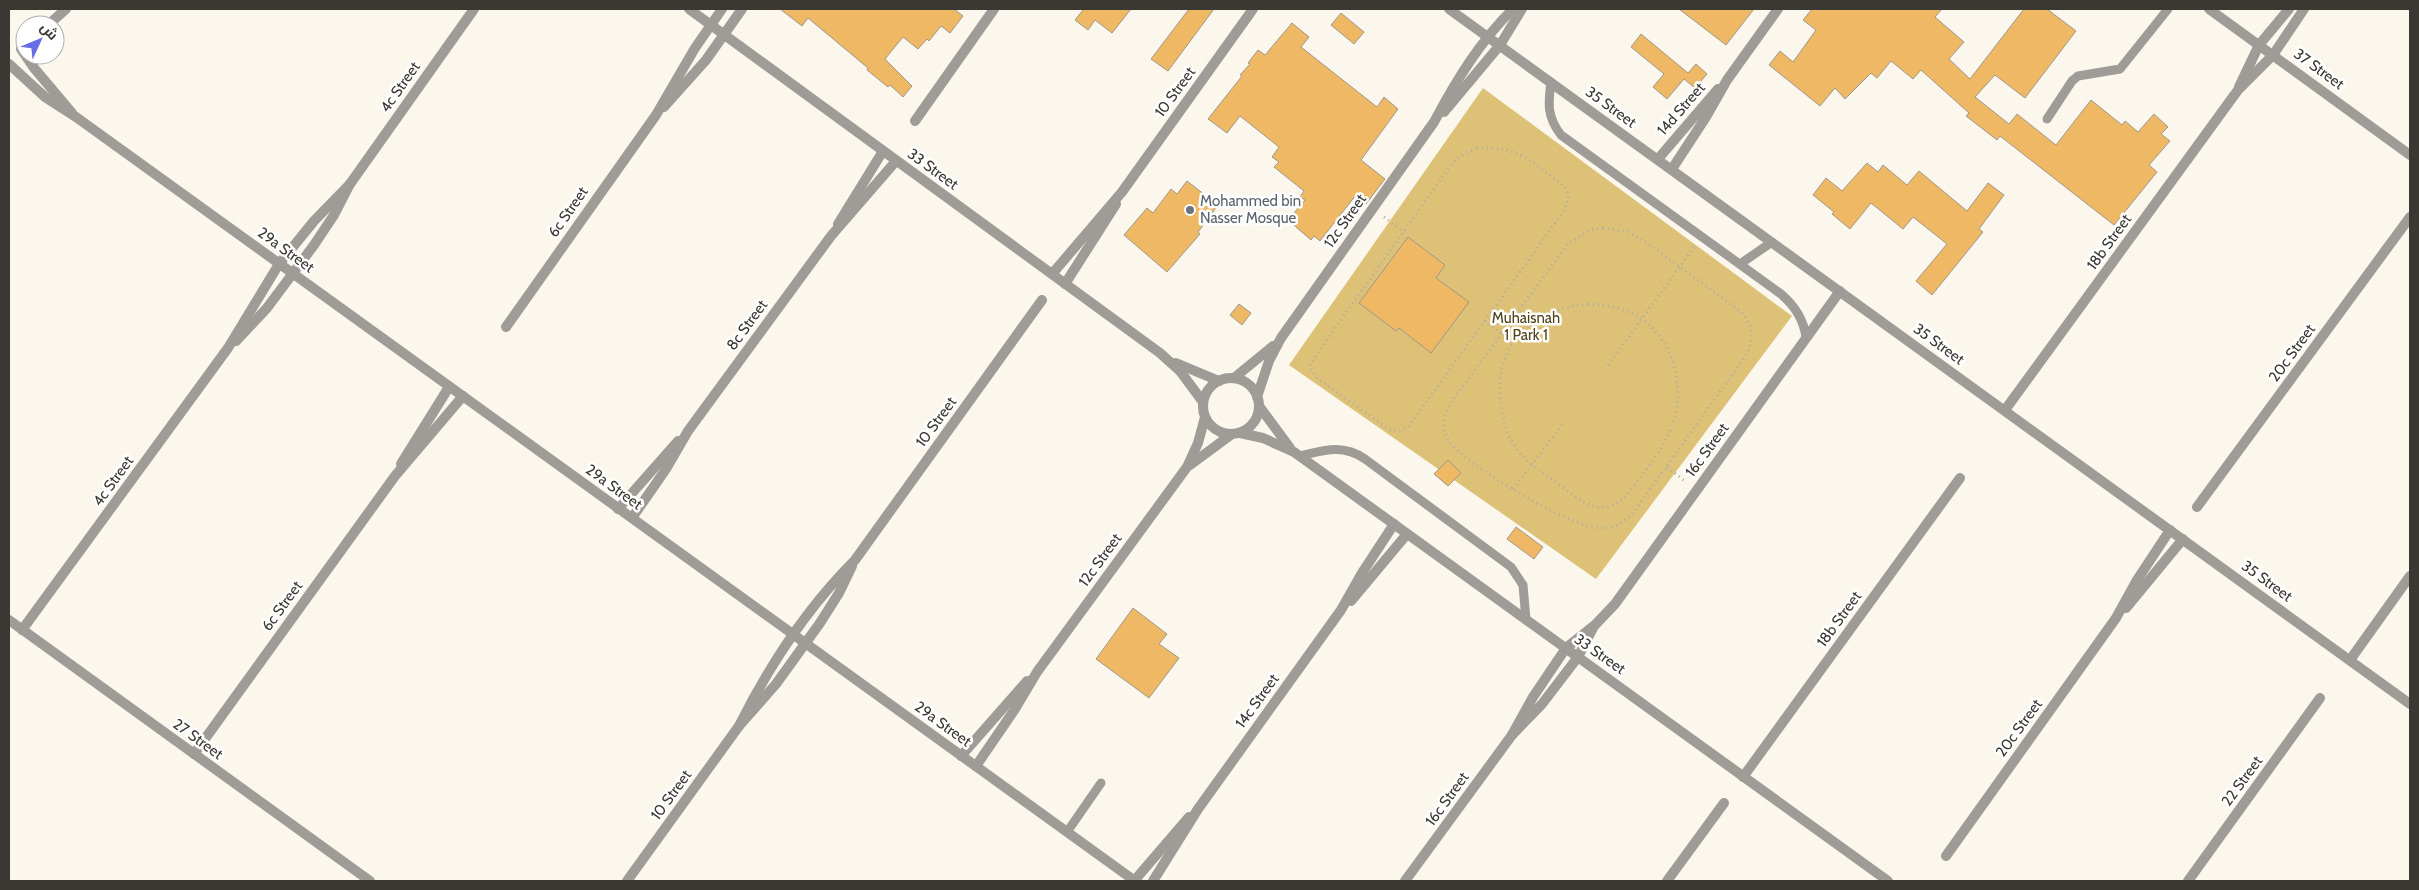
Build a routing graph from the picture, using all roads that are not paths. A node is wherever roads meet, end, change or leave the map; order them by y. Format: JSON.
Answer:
{"nodes":[{"id":1,"x":474,"y":9,"type":"edge"},
{"id":2,"x":689,"y":9,"type":"edge"},
{"id":3,"x":722,"y":9,"type":"edge"},
{"id":4,"x":742,"y":9,"type":"edge"},
{"id":5,"x":994,"y":9,"type":"edge"},
{"id":6,"x":1253,"y":9,"type":"edge"},
{"id":7,"x":1450,"y":9,"type":"edge"},
{"id":8,"x":1513,"y":9,"type":"edge"},
{"id":9,"x":1522,"y":9,"type":"edge"},
{"id":10,"x":1778,"y":9,"type":"edge"},
{"id":11,"x":2168,"y":9,"type":"edge"},
{"id":12,"x":2209,"y":9,"type":"edge"},
{"id":13,"x":2290,"y":9,"type":"edge"},
{"id":14,"x":2304,"y":9,"type":"edge"},
{"id":15,"x":710,"y":24,"type":"junction"},
{"id":16,"x":724,"y":34,"type":"junction"},
{"id":17,"x":1487,"y":36,"type":"junction"},
{"id":18,"x":1500,"y":45,"type":"junction"},
{"id":19,"x":2259,"y":45,"type":"junction"},
{"id":20,"x":2273,"y":55,"type":"junction"},
{"id":21,"x":9,"y":62,"type":"edge"},
{"id":22,"x":32,"y":65,"type":"edge"},
{"id":23,"x":1727,"y":80,"type":"junction"},
{"id":24,"x":1551,"y":82,"type":"junction"},
{"id":25,"x":2238,"y":90,"type":"junction"},
{"id":26,"x":656,"y":115,"type":"junction"},
{"id":27,"x":76,"y":117,"type":"junction"},
{"id":28,"x":2047,"y":119,"type":"dead end"},
{"id":29,"x":915,"y":121,"type":"dead end"},
{"id":30,"x":1434,"y":122,"type":"junction"},
{"id":31,"x":883,"y":151,"type":"junction"},
{"id":32,"x":2410,"y":154,"type":"edge"},
{"id":33,"x":1658,"y":159,"type":"junction"},
{"id":34,"x":896,"y":161,"type":"junction"},
{"id":35,"x":1672,"y":169,"type":"junction"},
{"id":36,"x":350,"y":184,"type":"junction"},
{"id":37,"x":1122,"y":192,"type":"junction"},
{"id":38,"x":2410,"y":217,"type":"edge"},
{"id":39,"x":831,"y":236,"type":"junction"},
{"id":40,"x":1772,"y":242,"type":"junction"},
{"id":41,"x":279,"y":264,"type":"junction"},
{"id":42,"x":1740,"y":264,"type":"junction"},
{"id":43,"x":293,"y":274,"type":"junction"},
{"id":44,"x":1052,"y":274,"type":"junction"},
{"id":45,"x":1065,"y":284,"type":"junction"},
{"id":46,"x":1840,"y":291,"type":"junction"},
{"id":47,"x":1042,"y":300,"type":"dead end"},
{"id":48,"x":506,"y":327,"type":"dead end"},
{"id":49,"x":1281,"y":338,"type":"junction"},
{"id":50,"x":1806,"y":338,"type":"junction"},
{"id":51,"x":228,"y":348,"type":"junction"},
{"id":52,"x":1160,"y":353,"type":"junction"},
{"id":53,"x":1234,"y":378,"type":"junction"},
{"id":54,"x":1219,"y":381,"type":"junction"},
{"id":55,"x":449,"y":387,"type":"junction"},
{"id":56,"x":463,"y":396,"type":"junction"},
{"id":57,"x":1258,"y":401,"type":"junction"},
{"id":58,"x":1203,"y":402,"type":"junction"},
{"id":59,"x":2005,"y":410,"type":"junction"},
{"id":60,"x":1205,"y":417,"type":"junction"},
{"id":61,"x":688,"y":431,"type":"junction"},
{"id":62,"x":1236,"y":433,"type":"junction"},
{"id":63,"x":1297,"y":454,"type":"junction"},
{"id":64,"x":1187,"y":467,"type":"junction"},
{"id":65,"x":395,"y":476,"type":"junction"},
{"id":66,"x":1960,"y":478,"type":"dead end"},
{"id":67,"x":2197,"y":506,"type":"dead end"},
{"id":68,"x":618,"y":508,"type":"junction"},
{"id":69,"x":632,"y":518,"type":"junction"},
{"id":70,"x":1394,"y":524,"type":"junction"},
{"id":71,"x":2170,"y":530,"type":"junction"},
{"id":72,"x":1408,"y":534,"type":"junction"},
{"id":73,"x":2183,"y":539,"type":"junction"},
{"id":74,"x":854,"y":560,"type":"junction"},
{"id":75,"x":2410,"y":576,"type":"edge"},
{"id":76,"x":1342,"y":610,"type":"junction"},
{"id":77,"x":2116,"y":618,"type":"junction"},
{"id":78,"x":9,"y":620,"type":"edge"},
{"id":79,"x":1526,"y":620,"type":"junction"},
{"id":80,"x":1595,"y":625,"type":"junction"},
{"id":81,"x":22,"y":630,"type":"junction"},
{"id":82,"x":792,"y":634,"type":"junction"},
{"id":83,"x":806,"y":643,"type":"junction"},
{"id":84,"x":1566,"y":648,"type":"junction"},
{"id":85,"x":1578,"y":657,"type":"junction"},
{"id":86,"x":2350,"y":660,"type":"junction"},
{"id":87,"x":1036,"y":672,"type":"junction"},
{"id":88,"x":2320,"y":698,"type":"dead end"},
{"id":89,"x":2410,"y":704,"type":"edge"},
{"id":90,"x":739,"y":726,"type":"junction"},
{"id":91,"x":1512,"y":735,"type":"junction"},
{"id":92,"x":194,"y":754,"type":"junction"},
{"id":93,"x":962,"y":756,"type":"junction"},
{"id":94,"x":976,"y":766,"type":"junction"},
{"id":95,"x":1743,"y":777,"type":"junction"},
{"id":96,"x":1101,"y":783,"type":"dead end"},
{"id":97,"x":1724,"y":803,"type":"dead end"},
{"id":98,"x":1198,"y":808,"type":"junction"},
{"id":99,"x":1067,"y":832,"type":"junction"},
{"id":100,"x":1946,"y":856,"type":"dead end"},
{"id":101,"x":370,"y":881,"type":"edge"},
{"id":102,"x":627,"y":881,"type":"edge"},
{"id":103,"x":1135,"y":881,"type":"edge"},
{"id":104,"x":1153,"y":881,"type":"edge"},
{"id":105,"x":1405,"y":881,"type":"edge"},
{"id":106,"x":1667,"y":881,"type":"edge"},
{"id":107,"x":1888,"y":881,"type":"edge"},
{"id":108,"x":2188,"y":881,"type":"edge"}],
"edges":[{"from":1,"to":36,"type":"street","name":"4c Street"},
{"from":2,"to":15,"type":"street","name":"33 Street"},
{"from":3,"to":15,"type":"street","name":"6c Street"},
{"from":4,"to":16,"type":"street","name":"6c Street"},
{"from":5,"to":29,"type":"street"},
{"from":6,"to":37,"type":"street","name":"10 Street"},
{"from":7,"to":17,"type":"street","name":"35 Street"},
{"from":8,"to":17,"type":"street","name":"12c Street"},
{"from":9,"to":18,"type":"street","name":"12c Street"},
{"from":10,"to":23,"type":"street","name":"14d Street"},
{"from":11,"to":28,"type":"lane"},
{"from":12,"to":19,"type":"street","name":"37 Street"},
{"from":13,"to":19,"type":"street","name":"18b Street"},
{"from":14,"to":20,"type":"street","name":"18b Street"},
{"from":15,"to":16,"type":"street","name":"33 Street"},
{"from":15,"to":26,"type":"street","name":"6c Street"},
{"from":16,"to":26,"type":"street","name":"6c Street"},
{"from":16,"to":31,"type":"street","name":"33 Street"},
{"from":17,"to":18,"type":"street","name":"35 Street"},
{"from":17,"to":30,"type":"street","name":"12c Street"},
{"from":18,"to":24,"type":"street","name":"35 Street"},
{"from":18,"to":30,"type":"street","name":"12c Street"},
{"from":19,"to":20,"type":"street","name":"37 Street"},
{"from":19,"to":25,"type":"street","name":"18b Street"},
{"from":20,"to":25,"type":"street","name":"18b Street"},
{"from":20,"to":32,"type":"street","name":"37 Street"},
{"from":21,"to":27,"type":"street","name":"29a Street"},
{"from":22,"to":27,"type":"street","name":"29a Street"},
{"from":23,"to":33,"type":"street","name":"14d Street"},
{"from":23,"to":35,"type":"street","name":"14d Street"},
{"from":24,"to":33,"type":"street","name":"35 Street"},
{"from":24,"to":42,"type":"lane"},
{"from":25,"to":59,"type":"street","name":"18b Street"},
{"from":26,"to":48,"type":"street","name":"6c Street"},
{"from":27,"to":41,"type":"street","name":"29a Street"},
{"from":30,"to":49,"type":"street","name":"12c Street"},
{"from":31,"to":34,"type":"street","name":"33 Street"},
{"from":31,"to":39,"type":"street","name":"8c Street"},
{"from":33,"to":35,"type":"street","name":"35 Street"},
{"from":34,"to":39,"type":"street","name":"8c Street"},
{"from":34,"to":44,"type":"street","name":"33 Street"},
{"from":35,"to":40,"type":"street","name":"35 Street"},
{"from":36,"to":41,"type":"street","name":"4c Street"},
{"from":36,"to":43,"type":"street","name":"4c Street"},
{"from":37,"to":44,"type":"street","name":"10 Street"},
{"from":37,"to":45,"type":"street","name":"10 Street"},
{"from":38,"to":67,"type":"street","name":"20c Street"},
{"from":39,"to":61,"type":"street","name":"8c Street"},
{"from":40,"to":42,"type":"lane"},
{"from":40,"to":46,"type":"street","name":"35 Street"},
{"from":41,"to":43,"type":"street","name":"29a Street"},
{"from":41,"to":51,"type":"street","name":"4c Street"},
{"from":42,"to":50,"type":"lane"},
{"from":43,"to":51,"type":"street","name":"4c Street"},
{"from":43,"to":55,"type":"street","name":"29a Street"},
{"from":44,"to":45,"type":"street","name":"33 Street"},
{"from":45,"to":52,"type":"street","name":"33 Street"},
{"from":46,"to":50,"type":"street","name":"16c Street"},
{"from":46,"to":59,"type":"street","name":"35 Street"},
{"from":47,"to":74,"type":"street","name":"10 Street"},
{"from":49,"to":53,"type":"street","name":"12c Street"},
{"from":49,"to":57,"type":"street","name":"12c Street"},
{"from":50,"to":80,"type":"street","name":"16c Street"},
{"from":51,"to":81,"type":"street","name":"4c Street"},
{"from":52,"to":54,"type":"street","name":"33 Street"},
{"from":52,"to":58,"type":"street","name":"33 Street"},
{"from":53,"to":54,"type":"street"},
{"from":53,"to":57,"type":"street"},
{"from":54,"to":58,"type":"street"},
{"from":55,"to":56,"type":"street","name":"29a Street"},
{"from":55,"to":65,"type":"street","name":"6c Street"},
{"from":56,"to":65,"type":"street","name":"6c Street"},
{"from":56,"to":68,"type":"street","name":"29a Street"},
{"from":57,"to":62,"type":"street"},
{"from":57,"to":63,"type":"street","name":"33 Street"},
{"from":58,"to":60,"type":"street"},
{"from":59,"to":71,"type":"street","name":"35 Street"},
{"from":60,"to":62,"type":"street"},
{"from":60,"to":64,"type":"street","name":"12c Street"},
{"from":61,"to":68,"type":"street","name":"8c Street"},
{"from":61,"to":69,"type":"street","name":"8c Street"},
{"from":62,"to":63,"type":"street","name":"33 Street"},
{"from":62,"to":64,"type":"street","name":"12c Street"},
{"from":63,"to":70,"type":"street","name":"33 Street"},
{"from":63,"to":79,"type":"lane"},
{"from":64,"to":87,"type":"street","name":"12c Street"},
{"from":65,"to":92,"type":"street","name":"6c Street"},
{"from":66,"to":95,"type":"street","name":"18b Street"},
{"from":68,"to":69,"type":"street","name":"29a Street"},
{"from":69,"to":82,"type":"street","name":"29a Street"},
{"from":70,"to":72,"type":"street","name":"33 Street"},
{"from":70,"to":76,"type":"street","name":"14c Street"},
{"from":71,"to":73,"type":"street","name":"35 Street"},
{"from":71,"to":77,"type":"street","name":"20c Street"},
{"from":72,"to":76,"type":"street","name":"14c Street"},
{"from":72,"to":79,"type":"street","name":"33 Street"},
{"from":73,"to":77,"type":"street","name":"20c Street"},
{"from":73,"to":86,"type":"street","name":"35 Street"},
{"from":74,"to":82,"type":"street","name":"10 Street"},
{"from":74,"to":83,"type":"street","name":"10 Street"},
{"from":75,"to":86,"type":"street"},
{"from":76,"to":98,"type":"street","name":"14c Street"},
{"from":77,"to":100,"type":"street","name":"20c Street"},
{"from":78,"to":81,"type":"street","name":"27 Street"},
{"from":79,"to":84,"type":"street","name":"33 Street"},
{"from":80,"to":84,"type":"street","name":"16c Street"},
{"from":80,"to":85,"type":"street","name":"16c Street"},
{"from":81,"to":92,"type":"street","name":"27 Street"},
{"from":82,"to":83,"type":"street","name":"29a Street"},
{"from":82,"to":90,"type":"street","name":"10 Street"},
{"from":83,"to":90,"type":"street","name":"10 Street"},
{"from":83,"to":93,"type":"street","name":"29a Street"},
{"from":84,"to":85,"type":"street","name":"33 Street"},
{"from":84,"to":91,"type":"street","name":"16c Street"},
{"from":85,"to":91,"type":"street","name":"16c Street"},
{"from":85,"to":95,"type":"street","name":"33 Street"},
{"from":86,"to":89,"type":"street","name":"35 Street"},
{"from":87,"to":93,"type":"street","name":"12c Street"},
{"from":87,"to":94,"type":"street","name":"12c Street"},
{"from":88,"to":108,"type":"street","name":"22 Street"},
{"from":90,"to":102,"type":"street","name":"10 Street"},
{"from":91,"to":105,"type":"street","name":"16c Street"},
{"from":92,"to":101,"type":"street","name":"27 Street"},
{"from":93,"to":94,"type":"street","name":"29a Street"},
{"from":94,"to":99,"type":"street","name":"29a Street"},
{"from":95,"to":107,"type":"street","name":"33 Street"},
{"from":96,"to":99,"type":"lane"},
{"from":97,"to":106,"type":"street"},
{"from":98,"to":103,"type":"street","name":"14c Street"},
{"from":98,"to":104,"type":"street","name":"14c Street"},
{"from":99,"to":103,"type":"street","name":"29a Street"}]}
